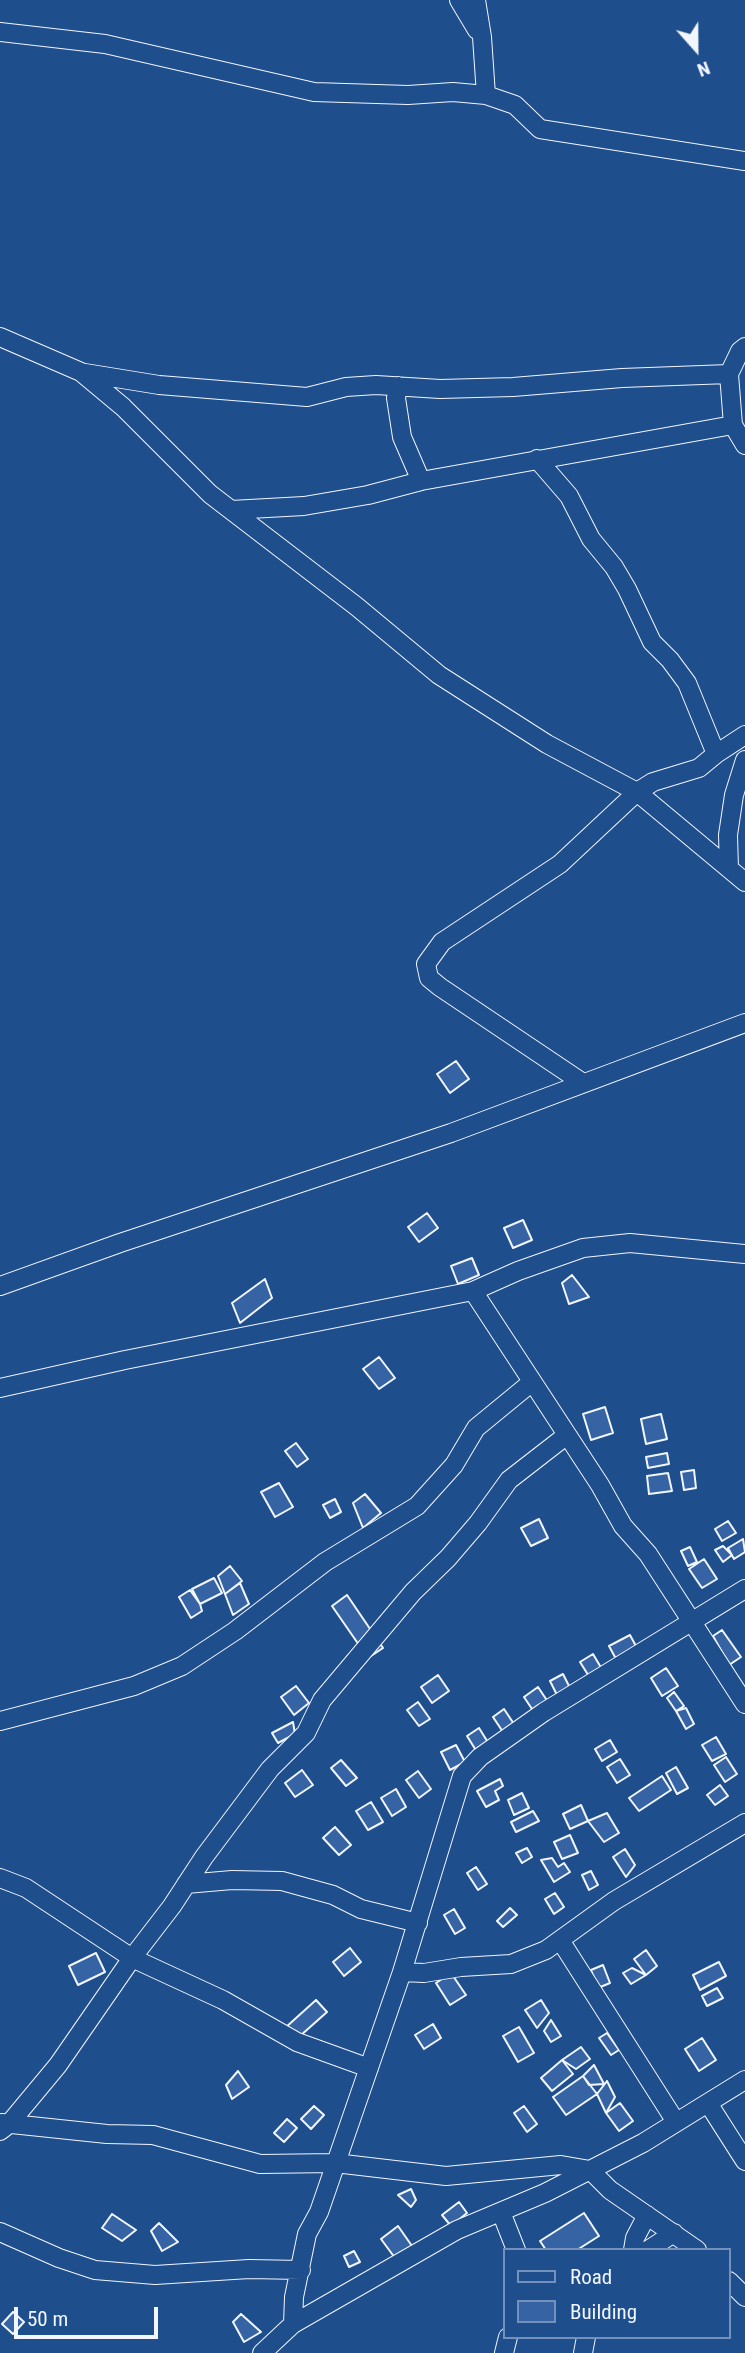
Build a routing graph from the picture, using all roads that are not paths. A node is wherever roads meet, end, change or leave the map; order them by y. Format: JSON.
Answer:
{"nodes":[{"id":1,"x":459,"y":0,"type":"edge"},
{"id":2,"x":476,"y":0,"type":"edge"},
{"id":3,"x":0,"y":32,"type":"edge"},
{"id":4,"x":482,"y":37,"type":"junction"},
{"id":5,"x":486,"y":95,"type":"junction"},
{"id":6,"x":745,"y":161,"type":"edge"},
{"id":7,"x":0,"y":337,"type":"edge"},
{"id":8,"x":745,"y":347,"type":"edge"},
{"id":9,"x":81,"y":372,"type":"junction"},
{"id":10,"x":729,"y":374,"type":"junction"},
{"id":11,"x":398,"y":386,"type":"junction"},
{"id":12,"x":733,"y":425,"type":"junction"},
{"id":13,"x":745,"y":445,"type":"edge"},
{"id":14,"x":537,"y":459,"type":"junction"},
{"id":15,"x":421,"y":481,"type":"junction"},
{"id":16,"x":231,"y":510,"type":"junction"},
{"id":17,"x":745,"y":735,"type":"edge"},
{"id":18,"x":716,"y":754,"type":"junction"},
{"id":19,"x":745,"y":760,"type":"edge"},
{"id":20,"x":637,"y":792,"type":"junction"},
{"id":21,"x":729,"y":868,"type":"junction"},
{"id":22,"x":745,"y":882,"type":"edge"},
{"id":23,"x":745,"y":1023,"type":"edge"},
{"id":24,"x":583,"y":1083,"type":"junction"},
{"id":25,"x":745,"y":1254,"type":"edge"},
{"id":26,"x":0,"y":1286,"type":"edge"},
{"id":27,"x":472,"y":1290,"type":"junction"},
{"id":28,"x":532,"y":1382,"type":"junction"},
{"id":29,"x":0,"y":1388,"type":"edge"},
{"id":30,"x":567,"y":1435,"type":"junction"},
{"id":31,"x":745,"y":1589,"type":"edge"},
{"id":32,"x":694,"y":1622,"type":"junction"},
{"id":33,"x":745,"y":1704,"type":"edge"},
{"id":34,"x":0,"y":1721,"type":"edge"},
{"id":35,"x":745,"y":1824,"type":"edge"},
{"id":36,"x":0,"y":1878,"type":"edge"},
{"id":37,"x":186,"y":1884,"type":"junction"},
{"id":38,"x":418,"y":1923,"type":"junction"},
{"id":39,"x":560,"y":1940,"type":"junction"},
{"id":40,"x":132,"y":1958,"type":"junction"},
{"id":41,"x":402,"y":1972,"type":"junction"},
{"id":42,"x":369,"y":2067,"type":"junction"},
{"id":43,"x":745,"y":2080,"type":"edge"},
{"id":44,"x":708,"y":2103,"type":"junction"},
{"id":45,"x":677,"y":2122,"type":"junction"},
{"id":46,"x":3,"y":2126,"type":"edge"},
{"id":47,"x":745,"y":2161,"type":"edge"},
{"id":48,"x":335,"y":2163,"type":"junction"},
{"id":49,"x":590,"y":2170,"type":"junction"},
{"id":50,"x":501,"y":2212,"type":"junction"},
{"id":51,"x":647,"y":2215,"type":"junction"},
{"id":52,"x":0,"y":2232,"type":"edge"},
{"id":53,"x":674,"y":2233,"type":"junction"},
{"id":54,"x":515,"y":2248,"type":"edge"},
{"id":55,"x":633,"y":2248,"type":"edge"},
{"id":56,"x":651,"y":2248,"type":"edge"},
{"id":57,"x":694,"y":2248,"type":"edge"},
{"id":58,"x":301,"y":2270,"type":"junction"},
{"id":59,"x":293,"y":2325,"type":"junction"},
{"id":60,"x":262,"y":2353,"type":"edge"}],
"edges":[{"from":1,"to":4,"type":"street"},
{"from":2,"to":4,"type":"street"},
{"from":3,"to":5,"type":"street"},
{"from":4,"to":5,"type":"street"},
{"from":5,"to":6,"type":"street"},
{"from":7,"to":9,"type":"street"},
{"from":8,"to":10,"type":"street"},
{"from":9,"to":11,"type":"street"},
{"from":9,"to":16,"type":"street"},
{"from":10,"to":11,"type":"street"},
{"from":10,"to":12,"type":"street"},
{"from":11,"to":15,"type":"street"},
{"from":12,"to":13,"type":"street"},
{"from":12,"to":14,"type":"street"},
{"from":14,"to":15,"type":"street"},
{"from":14,"to":18,"type":"street"},
{"from":15,"to":16,"type":"street"},
{"from":16,"to":20,"type":"street"},
{"from":17,"to":18,"type":"street"},
{"from":18,"to":20,"type":"street"},
{"from":19,"to":21,"type":"street"},
{"from":20,"to":21,"type":"street"},
{"from":20,"to":24,"type":"street"},
{"from":21,"to":22,"type":"street"},
{"from":23,"to":24,"type":"street"},
{"from":24,"to":26,"type":"street"},
{"from":25,"to":27,"type":"street"},
{"from":27,"to":28,"type":"street"},
{"from":27,"to":29,"type":"street"},
{"from":28,"to":30,"type":"street"},
{"from":28,"to":34,"type":"street"},
{"from":30,"to":32,"type":"street"},
{"from":30,"to":37,"type":"street"},
{"from":31,"to":32,"type":"street"},
{"from":32,"to":33,"type":"street"},
{"from":32,"to":38,"type":"street"},
{"from":35,"to":39,"type":"street"},
{"from":36,"to":40,"type":"street"},
{"from":37,"to":38,"type":"street"},
{"from":37,"to":40,"type":"street"},
{"from":38,"to":41,"type":"street"},
{"from":39,"to":41,"type":"street"},
{"from":39,"to":45,"type":"street"},
{"from":40,"to":42,"type":"street"},
{"from":40,"to":46,"type":"street"},
{"from":41,"to":42,"type":"street"},
{"from":42,"to":48,"type":"street"},
{"from":43,"to":44,"type":"street"},
{"from":44,"to":45,"type":"street"},
{"from":44,"to":47,"type":"street"},
{"from":45,"to":49,"type":"street"},
{"from":46,"to":48,"type":"street"},
{"from":48,"to":49,"type":"street"},
{"from":48,"to":58,"type":"street"},
{"from":49,"to":50,"type":"street"},
{"from":49,"to":51,"type":"street"},
{"from":50,"to":54,"type":"street"},
{"from":50,"to":59,"type":"street"},
{"from":51,"to":53,"type":"street"},
{"from":51,"to":55,"type":"street"},
{"from":52,"to":58,"type":"street"},
{"from":53,"to":56,"type":"street"},
{"from":53,"to":57,"type":"street"},
{"from":58,"to":59,"type":"street"},
{"from":59,"to":60,"type":"street"}]}
